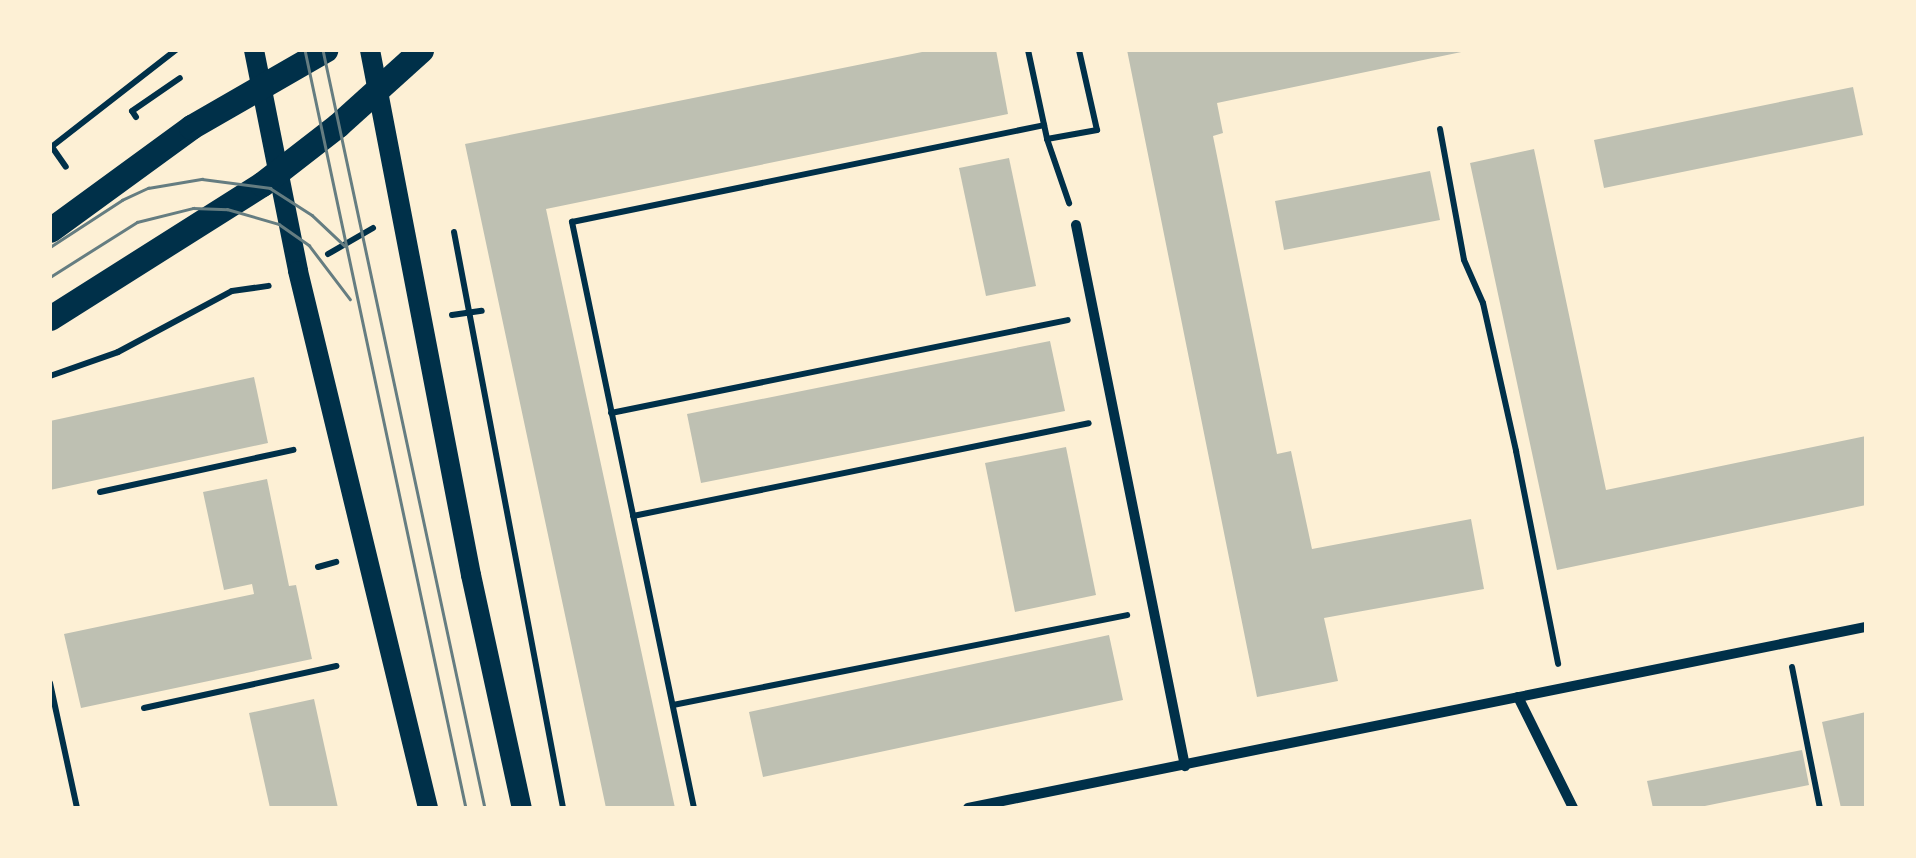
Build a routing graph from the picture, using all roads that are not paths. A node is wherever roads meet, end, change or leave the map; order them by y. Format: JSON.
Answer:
{"nodes":[{"id":1,"x":254,"y":50,"type":"edge"},
{"id":2,"x":325,"y":50,"type":"edge"},
{"id":3,"x":370,"y":50,"type":"edge"},
{"id":4,"x":422,"y":50,"type":"edge"},
{"id":5,"x":261,"y":84,"type":"junction"},
{"id":6,"x":378,"y":91,"type":"junction"},
{"id":7,"x":279,"y":172,"type":"junction"},
{"id":8,"x":1076,"y":225,"type":"road end"},
{"id":9,"x":50,"y":230,"type":"edge"},
{"id":10,"x":50,"y":318,"type":"edge"},
{"id":11,"x":1866,"y":627,"type":"edge"},
{"id":12,"x":1518,"y":697,"type":"junction"},
{"id":13,"x":1185,"y":766,"type":"junction"},
{"id":14,"x":428,"y":808,"type":"edge"},
{"id":15,"x":522,"y":808,"type":"edge"},
{"id":16,"x":968,"y":808,"type":"edge"},
{"id":17,"x":1573,"y":808,"type":"edge"}],
"edges":[{"from":1,"to":5,"type":"main road"},
{"from":2,"to":5,"type":"main road"},
{"from":3,"to":6,"type":"main road"},
{"from":4,"to":6,"type":"main road"},
{"from":5,"to":7,"type":"main road"},
{"from":5,"to":9,"type":"main road"},
{"from":6,"to":7,"type":"main road"},
{"from":6,"to":15,"type":"main road"},
{"from":7,"to":10,"type":"main road"},
{"from":7,"to":14,"type":"main road"},
{"from":8,"to":13,"type":"street"},
{"from":11,"to":12,"type":"street"},
{"from":12,"to":13,"type":"street"},
{"from":12,"to":17,"type":"street"},
{"from":13,"to":16,"type":"street"}]}
